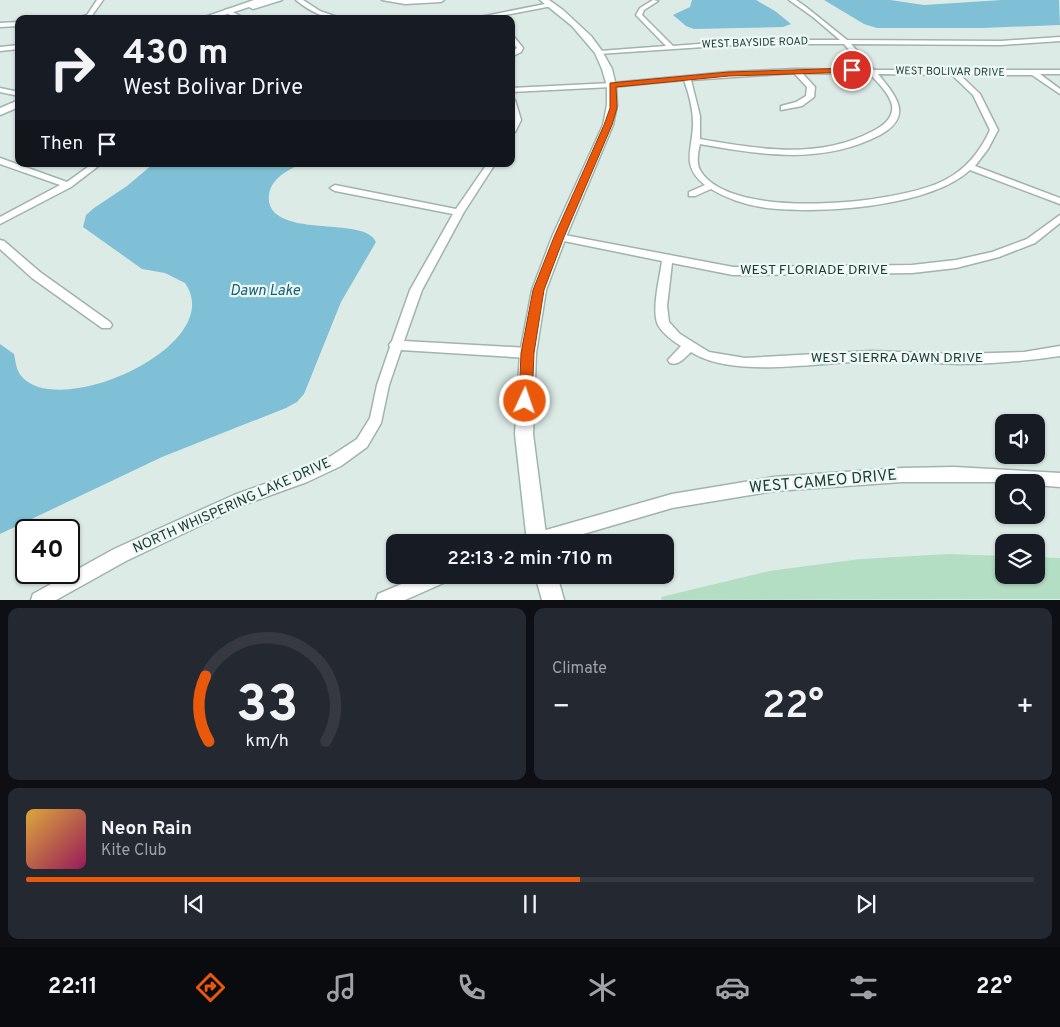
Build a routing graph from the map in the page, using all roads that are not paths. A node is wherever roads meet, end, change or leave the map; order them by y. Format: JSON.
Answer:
{"nodes":[{"id":1,"x":100,"y":0,"type":"edge"},
{"id":2,"x":262,"y":0,"type":"edge"},
{"id":3,"x":278,"y":0,"type":"edge"},
{"id":4,"x":299,"y":0,"type":"edge"},
{"id":5,"x":385,"y":0,"type":"edge"},
{"id":6,"x":441,"y":0,"type":"edge"},
{"id":7,"x":792,"y":0,"type":"edge"},
{"id":8,"x":251,"y":1,"type":"edge"},
{"id":9,"x":655,"y":1,"type":"edge"},
{"id":10,"x":547,"y":2,"type":"edge"},
{"id":11,"x":230,"y":12,"type":"junction"},
{"id":12,"x":90,"y":15,"type":"edge"},
{"id":13,"x":218,"y":15,"type":"edge"},
{"id":14,"x":225,"y":15,"type":"edge"},
{"id":15,"x":235,"y":15,"type":"edge"},
{"id":16,"x":327,"y":15,"type":"edge"},
{"id":17,"x":501,"y":15,"type":"edge"},
{"id":18,"x":15,"y":24,"type":"edge"},
{"id":19,"x":0,"y":25,"type":"edge"},
{"id":20,"x":1060,"y":40,"type":"edge"},
{"id":21,"x":515,"y":41,"type":"edge"},
{"id":22,"x":846,"y":41,"type":"junction"},
{"id":23,"x":15,"y":47,"type":"edge"},
{"id":24,"x":671,"y":47,"type":"junction"},
{"id":25,"x":0,"y":49,"type":"edge"},
{"id":26,"x":600,"y":53,"type":"junction"},
{"id":27,"x":515,"y":54,"type":"edge"},
{"id":28,"x":796,"y":71,"type":"junction"},
{"id":29,"x":871,"y":71,"type":"junction"},
{"id":30,"x":953,"y":72,"type":"junction"},
{"id":31,"x":1060,"y":72,"type":"edge"},
{"id":32,"x":1034,"y":73,"type":"junction"},
{"id":33,"x":687,"y":77,"type":"junction"},
{"id":34,"x":612,"y":85,"type":"junction"},
{"id":35,"x":0,"y":90,"type":"edge"},
{"id":36,"x":515,"y":90,"type":"edge"},
{"id":37,"x":1060,"y":92,"type":"edge"},
{"id":38,"x":15,"y":93,"type":"edge"},
{"id":39,"x":15,"y":96,"type":"edge"},
{"id":40,"x":0,"y":104,"type":"edge"},
{"id":41,"x":15,"y":105,"type":"edge"},
{"id":42,"x":784,"y":108,"type":"dead end"},
{"id":43,"x":0,"y":112,"type":"edge"},
{"id":44,"x":696,"y":141,"type":"junction"},
{"id":45,"x":0,"y":161,"type":"edge"},
{"id":46,"x":15,"y":166,"type":"edge"},
{"id":47,"x":17,"y":167,"type":"edge"},
{"id":48,"x":93,"y":167,"type":"edge"},
{"id":49,"x":489,"y":167,"type":"edge"},
{"id":50,"x":970,"y":167,"type":"junction"},
{"id":51,"x":68,"y":185,"type":"junction"},
{"id":52,"x":710,"y":186,"type":"junction"},
{"id":53,"x":335,"y":188,"type":"dead end"},
{"id":54,"x":692,"y":194,"type":"dead end"},
{"id":55,"x":1060,"y":201,"type":"edge"},
{"id":56,"x":459,"y":212,"type":"junction"},
{"id":57,"x":1060,"y":218,"type":"edge"},
{"id":58,"x":0,"y":221,"type":"edge"},
{"id":59,"x":559,"y":237,"type":"junction"},
{"id":60,"x":0,"y":243,"type":"edge"},
{"id":61,"x":668,"y":257,"type":"junction"},
{"id":62,"x":106,"y":325,"type":"dead end"},
{"id":63,"x":396,"y":345,"type":"junction"},
{"id":64,"x":690,"y":346,"type":"junction"},
{"id":65,"x":1060,"y":351,"type":"edge"},
{"id":66,"x":528,"y":353,"type":"junction"},
{"id":67,"x":674,"y":360,"type":"dead end"},
{"id":68,"x":1060,"y":480,"type":"edge"},
{"id":69,"x":534,"y":534,"type":"edge"},
{"id":70,"x":562,"y":534,"type":"edge"},
{"id":71,"x":421,"y":584,"type":"edge"},
{"id":72,"x":549,"y":584,"type":"edge"},
{"id":73,"x":39,"y":600,"type":"edge"},
{"id":74,"x":384,"y":600,"type":"edge"},
{"id":75,"x":553,"y":600,"type":"edge"}],
"edges":[{"from":1,"to":12,"type":"street"},
{"from":2,"to":8,"type":"street"},
{"from":3,"to":11,"type":"street"},
{"from":4,"to":16,"type":"street"},
{"from":5,"to":6,"type":"street"},
{"from":7,"to":22,"type":"street"},
{"from":8,"to":11,"type":"street"},
{"from":9,"to":24,"type":"street"},
{"from":10,"to":17,"type":"street"},
{"from":10,"to":26,"type":"street"},
{"from":11,"to":13,"type":"street"},
{"from":11,"to":14,"type":"street"},
{"from":11,"to":15,"type":"street"},
{"from":18,"to":19,"type":"street"},
{"from":20,"to":22,"type":"street","name":"WEST BAYSIDE ROAD"},
{"from":21,"to":27,"type":"street"},
{"from":22,"to":24,"type":"street","name":"WEST BAYSIDE ROAD"},
{"from":22,"to":29,"type":"street"},
{"from":23,"to":25,"type":"street"},
{"from":24,"to":26,"type":"street","name":"WEST BAYSIDE ROAD"},
{"from":26,"to":34,"type":"street"},
{"from":28,"to":29,"type":"street","name":"WEST BOLIVAR DRIVE"},
{"from":28,"to":33,"type":"street","name":"WEST BOLIVAR DRIVE"},
{"from":28,"to":42,"type":"street"},
{"from":29,"to":30,"type":"street","name":"WEST BOLIVAR DRIVE"},
{"from":29,"to":44,"type":"street"},
{"from":30,"to":32,"type":"street","name":"WEST BOLIVAR DRIVE"},
{"from":30,"to":50,"type":"street"},
{"from":31,"to":32,"type":"street","name":"WEST BOLIVAR DRIVE"},
{"from":32,"to":37,"type":"street"},
{"from":33,"to":34,"type":"street","name":"WEST BOLIVAR DRIVE"},
{"from":33,"to":44,"type":"street"},
{"from":34,"to":36,"type":"street","name":"WEST BOLIVAR DRIVE"},
{"from":34,"to":59,"type":"street"},
{"from":35,"to":38,"type":"street"},
{"from":39,"to":40,"type":"street"},
{"from":41,"to":43,"type":"street"},
{"from":44,"to":52,"type":"street"},
{"from":45,"to":46,"type":"street"},
{"from":47,"to":51,"type":"street"},
{"from":48,"to":51,"type":"street"},
{"from":49,"to":56,"type":"street","name":"NORTH WHISPERING LAKE DRIVE"},
{"from":50,"to":52,"type":"street"},
{"from":50,"to":55,"type":"street"},
{"from":51,"to":58,"type":"street"},
{"from":52,"to":54,"type":"street"},
{"from":53,"to":56,"type":"street"},
{"from":56,"to":63,"type":"street","name":"NORTH WHISPERING LAKE DRIVE"},
{"from":57,"to":61,"type":"street","name":"WEST FLORIADE DRIVE"},
{"from":59,"to":61,"type":"street","name":"WEST FLORIADE DRIVE"},
{"from":59,"to":66,"type":"street"},
{"from":60,"to":62,"type":"street"},
{"from":61,"to":64,"type":"street","name":"WEST SIERRA DAWN DRIVE"},
{"from":63,"to":66,"type":"street"},
{"from":63,"to":73,"type":"street","name":"NORTH WHISPERING LAKE DRIVE"},
{"from":64,"to":65,"type":"street","name":"WEST SIERRA DAWN DRIVE"},
{"from":64,"to":67,"type":"street"},
{"from":66,"to":69,"type":"street"},
{"from":68,"to":70,"type":"street","name":"WEST CAMEO DRIVE"},
{"from":71,"to":74,"type":"street"},
{"from":72,"to":75,"type":"street"}]}
